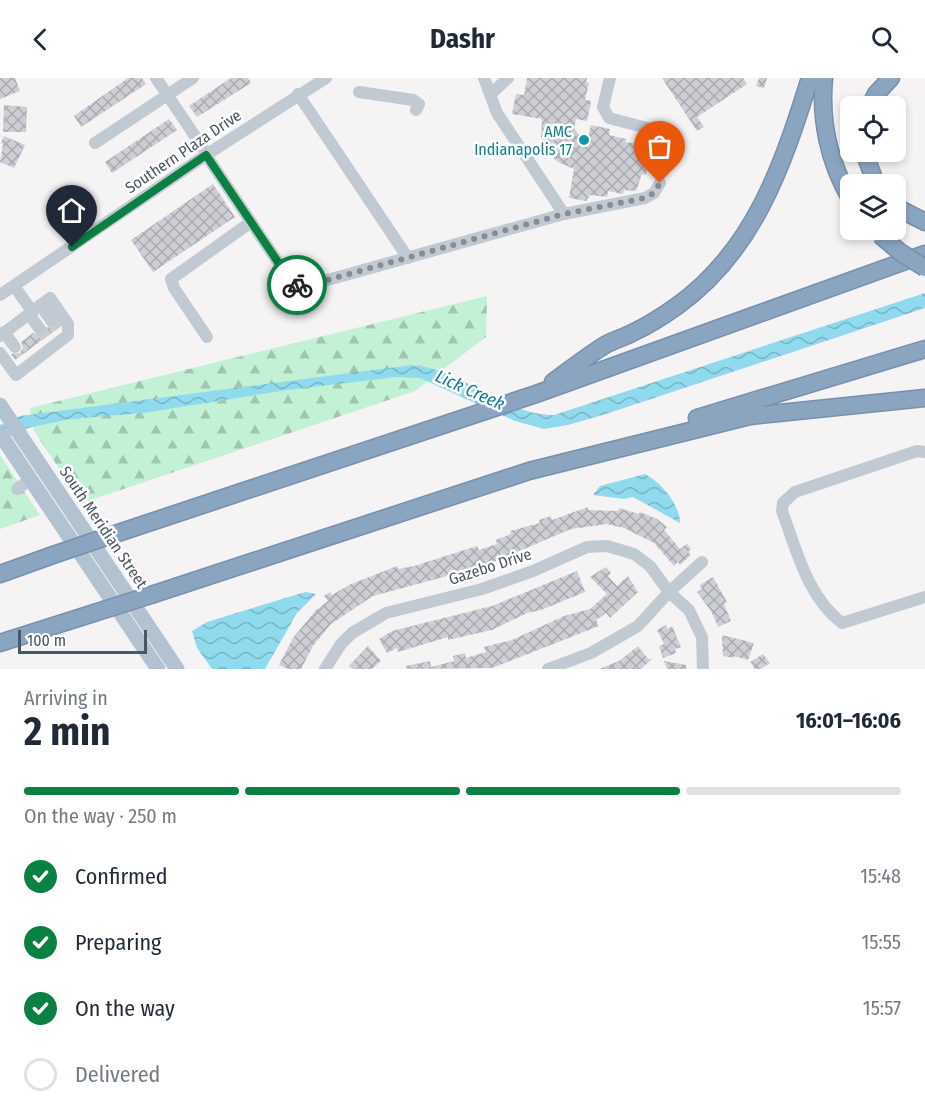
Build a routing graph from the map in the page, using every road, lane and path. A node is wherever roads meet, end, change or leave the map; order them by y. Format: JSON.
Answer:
{"nodes":[{"id":1,"x":156,"y":78,"type":"edge"},
{"id":2,"x":194,"y":78,"type":"edge"},
{"id":3,"x":326,"y":78,"type":"edge"},
{"id":4,"x":484,"y":78,"type":"edge"},
{"id":5,"x":508,"y":78,"type":"edge"},
{"id":6,"x":610,"y":78,"type":"edge"},
{"id":7,"x":810,"y":78,"type":"edge"},
{"id":8,"x":824,"y":78,"type":"edge"},
{"id":9,"x":891,"y":78,"type":"edge"},
{"id":10,"x":359,"y":92,"type":"dead end"},
{"id":11,"x":298,"y":94,"type":"junction"},
{"id":12,"x":168,"y":95,"type":"junction"},
{"id":13,"x":490,"y":95,"type":"junction"},
{"id":14,"x":875,"y":96,"type":"edge"},
{"id":15,"x":416,"y":110,"type":"dead end"},
{"id":16,"x":670,"y":134,"type":"dead end"},
{"id":17,"x":95,"y":143,"type":"dead end"},
{"id":18,"x":207,"y":155,"type":"junction"},
{"id":19,"x":840,"y":178,"type":"edge"},
{"id":20,"x":660,"y":183,"type":"dead end"},
{"id":21,"x":906,"y":212,"type":"edge"},
{"id":22,"x":564,"y":214,"type":"junction"},
{"id":23,"x":251,"y":222,"type":"junction"},
{"id":24,"x":925,"y":222,"type":"edge"},
{"id":25,"x":886,"y":240,"type":"edge"},
{"id":26,"x":925,"y":254,"type":"edge"},
{"id":27,"x":408,"y":258,"type":"junction"},
{"id":28,"x":925,"y":267,"type":"edge"},
{"id":29,"x":14,"y":286,"type":"junction"},
{"id":30,"x":0,"y":295,"type":"edge"},
{"id":31,"x":34,"y":310,"type":"junction"},
{"id":32,"x":57,"y":329,"type":"junction"},
{"id":33,"x":2,"y":334,"type":"edge"},
{"id":34,"x":46,"y":338,"type":"junction"},
{"id":35,"x":207,"y":338,"type":"dead end"},
{"id":36,"x":925,"y":349,"type":"edge"},
{"id":37,"x":0,"y":354,"type":"edge"},
{"id":38,"x":21,"y":356,"type":"junction"},
{"id":39,"x":536,"y":394,"type":"junction"},
{"id":40,"x":925,"y":398,"type":"edge"},
{"id":41,"x":0,"y":406,"type":"edge"},
{"id":42,"x":0,"y":434,"type":"edge"},
{"id":43,"x":925,"y":452,"type":"edge"},
{"id":44,"x":568,"y":461,"type":"junction"},
{"id":45,"x":31,"y":479,"type":"junction"},
{"id":46,"x":17,"y":489,"type":"dead end"},
{"id":47,"x":702,"y":562,"type":"dead end"},
{"id":48,"x":0,"y":574,"type":"edge"},
{"id":49,"x":669,"y":592,"type":"junction"},
{"id":50,"x":925,"y":597,"type":"edge"},
{"id":51,"x":0,"y":643,"type":"edge"},
{"id":52,"x":158,"y":669,"type":"edge"},
{"id":53,"x":177,"y":669,"type":"edge"},
{"id":54,"x":325,"y":669,"type":"edge"},
{"id":55,"x":548,"y":669,"type":"edge"},
{"id":56,"x":703,"y":669,"type":"edge"}],
"edges":[{"from":1,"to":12,"type":"street"},
{"from":2,"to":12,"type":"street"},
{"from":3,"to":11,"type":"street","name":"Southern Plaza Drive"},
{"from":4,"to":13,"type":"street"},
{"from":5,"to":13,"type":"street"},
{"from":6,"to":16,"type":"street"},
{"from":7,"to":39,"type":"highway"},
{"from":8,"to":19,"type":"highway"},
{"from":9,"to":14,"type":"highway"},
{"from":10,"to":15,"type":"street"},
{"from":11,"to":18,"type":"street","name":"Southern Plaza Drive"},
{"from":11,"to":27,"type":"street"},
{"from":12,"to":17,"type":"street"},
{"from":12,"to":18,"type":"street"},
{"from":13,"to":22,"type":"street"},
{"from":18,"to":23,"type":"street"},
{"from":18,"to":29,"type":"street","name":"Southern Plaza Drive"},
{"from":20,"to":22,"type":"street"},
{"from":21,"to":24,"type":"highway"},
{"from":22,"to":27,"type":"street"},
{"from":23,"to":27,"type":"street"},
{"from":23,"to":35,"type":"street"},
{"from":25,"to":28,"type":"highway","bridge":true},
{"from":26,"to":39,"type":"highway"},
{"from":29,"to":30,"type":"street","name":"Southern Plaza Drive"},
{"from":29,"to":31,"type":"street"},
{"from":31,"to":32,"type":"street"},
{"from":31,"to":32,"type":"street"},
{"from":31,"to":33,"type":"street"},
{"from":31,"to":34,"type":"street"},
{"from":32,"to":34,"type":"street"},
{"from":33,"to":38,"type":"street"},
{"from":34,"to":38,"type":"street"},
{"from":36,"to":44,"type":"highway"},
{"from":37,"to":38,"type":"street"},
{"from":39,"to":48,"type":"highway","bridge":true},
{"from":40,"to":44,"type":"highway"},
{"from":41,"to":53,"type":"main road","name":"South Meridian Street"},
{"from":42,"to":45,"type":"main road","name":"South Meridian Street"},
{"from":43,"to":50,"type":"street"},
{"from":44,"to":51,"type":"highway","bridge":true},
{"from":45,"to":46,"type":"street"},
{"from":45,"to":52,"type":"main road","name":"South Meridian Street"},
{"from":47,"to":49,"type":"street"},
{"from":49,"to":54,"type":"street","name":"Gazebo Drive"},
{"from":49,"to":55,"type":"street"},
{"from":49,"to":56,"type":"street","name":"Gazebo Drive"}]}
